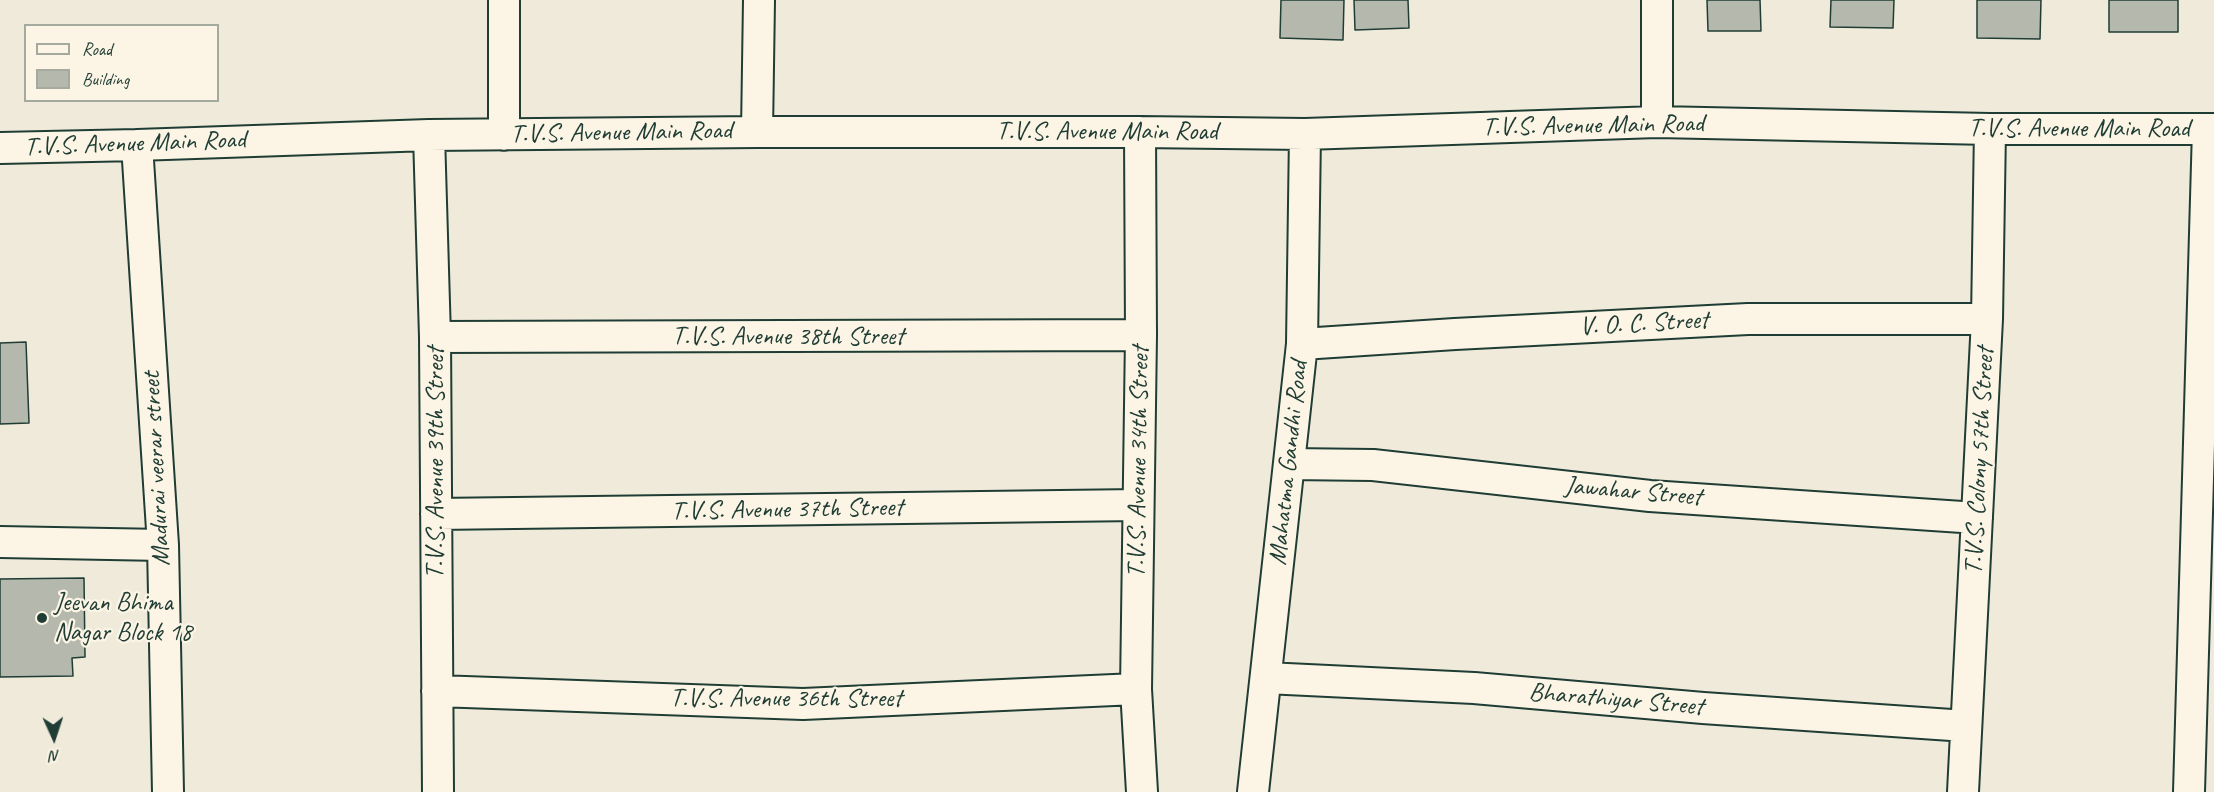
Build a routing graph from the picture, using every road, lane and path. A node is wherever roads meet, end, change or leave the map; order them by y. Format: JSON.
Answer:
{"nodes":[{"id":1,"x":504,"y":0,"type":"edge"},
{"id":2,"x":759,"y":0,"type":"edge"},
{"id":3,"x":1657,"y":0,"type":"edge"},
{"id":4,"x":1657,"y":122,"type":"junction"},
{"id":5,"x":1990,"y":129,"type":"junction"},
{"id":6,"x":2211,"y":129,"type":"edge"},
{"id":7,"x":757,"y":132,"type":"junction"},
{"id":8,"x":1140,"y":132,"type":"junction"},
{"id":9,"x":1305,"y":134,"type":"junction"},
{"id":10,"x":429,"y":135,"type":"junction"},
{"id":11,"x":504,"y":135,"type":"junction"},
{"id":12,"x":137,"y":146,"type":"junction"},
{"id":13,"x":0,"y":148,"type":"edge"},
{"id":14,"x":1987,"y":319,"type":"junction"},
{"id":15,"x":1141,"y":335,"type":"junction"},
{"id":16,"x":435,"y":337,"type":"junction"},
{"id":17,"x":1302,"y":344,"type":"junction"},
{"id":18,"x":1289,"y":464,"type":"junction"},
{"id":19,"x":1138,"y":505,"type":"junction"},
{"id":20,"x":436,"y":514,"type":"junction"},
{"id":21,"x":1977,"y":518,"type":"junction"},
{"id":22,"x":0,"y":542,"type":"edge"},
{"id":23,"x":163,"y":545,"type":"junction"},
{"id":24,"x":1266,"y":678,"type":"junction"},
{"id":25,"x":1136,"y":689,"type":"junction"},
{"id":26,"x":437,"y":691,"type":"junction"},
{"id":27,"x":1966,"y":726,"type":"junction"},
{"id":28,"x":168,"y":792,"type":"edge"},
{"id":29,"x":438,"y":792,"type":"edge"},
{"id":30,"x":1142,"y":792,"type":"edge"},
{"id":31,"x":1253,"y":792,"type":"edge"},
{"id":32,"x":1963,"y":792,"type":"edge"},
{"id":33,"x":2189,"y":792,"type":"edge"}],
"edges":[{"from":1,"to":11,"type":"street"},
{"from":2,"to":7,"type":"street"},
{"from":3,"to":4,"type":"street"},
{"from":4,"to":5,"type":"street","name":"T.V.S. Avenue Main Road"},
{"from":4,"to":9,"type":"street","name":"T.V.S. Avenue Main Road"},
{"from":5,"to":6,"type":"street","name":"T.V.S. Avenue Main Road"},
{"from":5,"to":14,"type":"street","name":"T.V.S. Colony 57th Street"},
{"from":6,"to":33,"type":"street"},
{"from":7,"to":8,"type":"street","name":"T.V.S. Avenue Main Road"},
{"from":7,"to":11,"type":"street","name":"T.V.S. Avenue Main Road"},
{"from":8,"to":9,"type":"street","name":"T.V.S. Avenue Main Road"},
{"from":8,"to":15,"type":"street","name":"T.V.S. Avenue 34th Street"},
{"from":9,"to":17,"type":"street","name":"Mahatma Gandhi Road"},
{"from":10,"to":11,"type":"street","name":"T.V.S. Avenue Main Road"},
{"from":10,"to":12,"type":"street","name":"T.V.S. Avenue Main Road"},
{"from":10,"to":16,"type":"street","name":"T.V.S. Avenue 39th Street"},
{"from":12,"to":13,"type":"street","name":"T.V.S. Avenue Main Road"},
{"from":12,"to":23,"type":"street","name":"Madurai veerar street"},
{"from":14,"to":17,"type":"street","name":"V. O. C. Street"},
{"from":14,"to":21,"type":"street","name":"T.V.S. Colony 57th Street"},
{"from":15,"to":16,"type":"street","name":"T.V.S. Avenue 38th Street"},
{"from":15,"to":19,"type":"street","name":"T.V.S. Avenue 34th Street"},
{"from":16,"to":20,"type":"street","name":"T.V.S. Avenue 39th Street"},
{"from":17,"to":18,"type":"street","name":"Mahatma Gandhi Road"},
{"from":18,"to":21,"type":"street","name":"Jawahar Street"},
{"from":18,"to":24,"type":"street","name":"Mahatma Gandhi Road"},
{"from":19,"to":20,"type":"street","name":"T.V.S. Avenue 37th Street"},
{"from":19,"to":25,"type":"street","name":"T.V.S. Avenue 34th Street"},
{"from":20,"to":26,"type":"street","name":"T.V.S. Avenue 39th Street"},
{"from":21,"to":27,"type":"street","name":"T.V.S. Colony 57th Street"},
{"from":22,"to":23,"type":"street"},
{"from":23,"to":28,"type":"street","name":"Madurai veerar street"},
{"from":24,"to":27,"type":"street","name":"Bharathiyar Street"},
{"from":24,"to":31,"type":"street","name":"Mahatma Gandhi Road"},
{"from":25,"to":26,"type":"street","name":"T.V.S. Avenue 36th Street"},
{"from":25,"to":30,"type":"street","name":"T.V.S. Avenue 34th Street"},
{"from":26,"to":29,"type":"street","name":"T.V.S. Avenue 39th Street"},
{"from":27,"to":32,"type":"street","name":"T.V.S. Colony 57th Street"}]}
